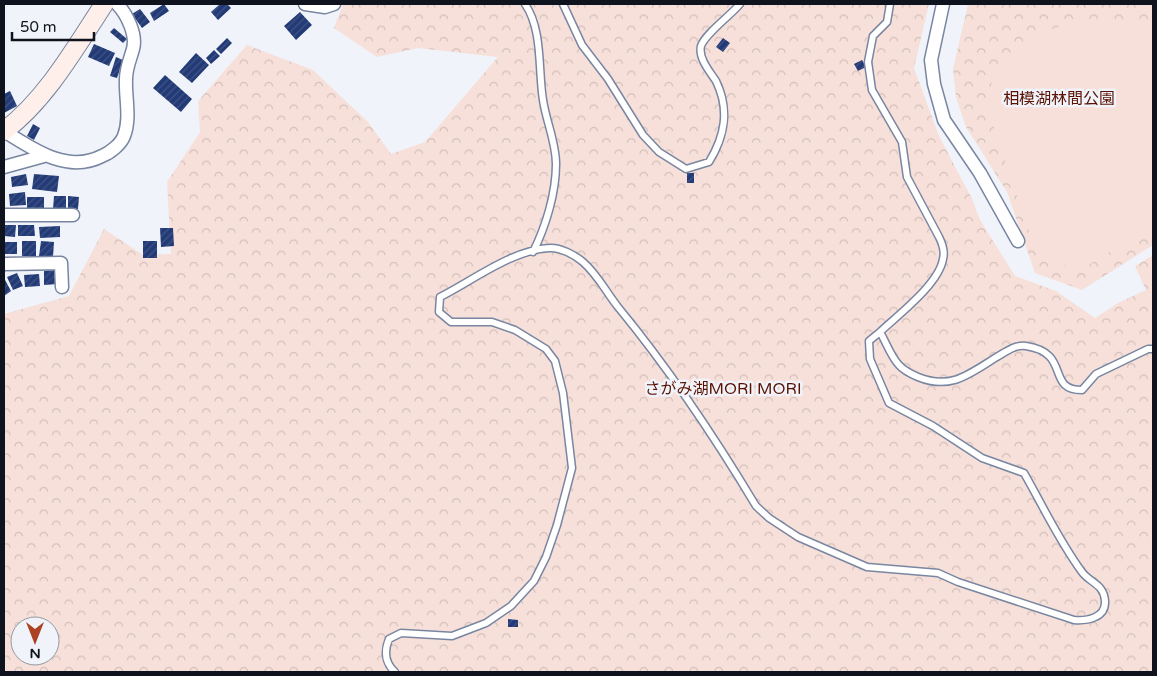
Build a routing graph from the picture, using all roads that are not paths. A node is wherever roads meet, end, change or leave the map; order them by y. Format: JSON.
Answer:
{"nodes":[{"id":1,"x":104,"y":4,"type":"edge"},
{"id":2,"x":117,"y":4,"type":"edge"},
{"id":3,"x":305,"y":4,"type":"edge"},
{"id":4,"x":334,"y":4,"type":"edge"},
{"id":5,"x":525,"y":4,"type":"edge"},
{"id":6,"x":563,"y":4,"type":"edge"},
{"id":7,"x":740,"y":4,"type":"edge"},
{"id":8,"x":890,"y":4,"type":"edge"},
{"id":9,"x":943,"y":4,"type":"edge"},
{"id":10,"x":4,"y":131,"type":"edge"},
{"id":11,"x":44,"y":156,"type":"junction"},
{"id":12,"x":4,"y":167,"type":"edge"},
{"id":13,"x":4,"y":215,"type":"edge"},
{"id":14,"x":73,"y":215,"type":"dead end"},
{"id":15,"x":1018,"y":240,"type":"dead end"},
{"id":16,"x":533,"y":252,"type":"junction"},
{"id":17,"x":4,"y":264,"type":"edge"},
{"id":18,"x":62,"y":287,"type":"dead end"},
{"id":19,"x":880,"y":332,"type":"junction"},
{"id":20,"x":1153,"y":349,"type":"edge"},
{"id":21,"x":396,"y":672,"type":"edge"}],
"edges":[{"from":1,"to":10,"type":"main road"},
{"from":2,"to":11,"type":"street"},
{"from":3,"to":4,"type":"street"},
{"from":5,"to":16,"type":"lane"},
{"from":6,"to":7,"type":"lane"},
{"from":8,"to":19,"type":"lane"},
{"from":9,"to":15,"type":"street"},
{"from":10,"to":11,"type":"street"},
{"from":11,"to":12,"type":"street"},
{"from":13,"to":14,"type":"street"},
{"from":16,"to":19,"type":"lane"},
{"from":16,"to":21,"type":"lane"},
{"from":17,"to":18,"type":"street"},
{"from":19,"to":20,"type":"lane"}]}
